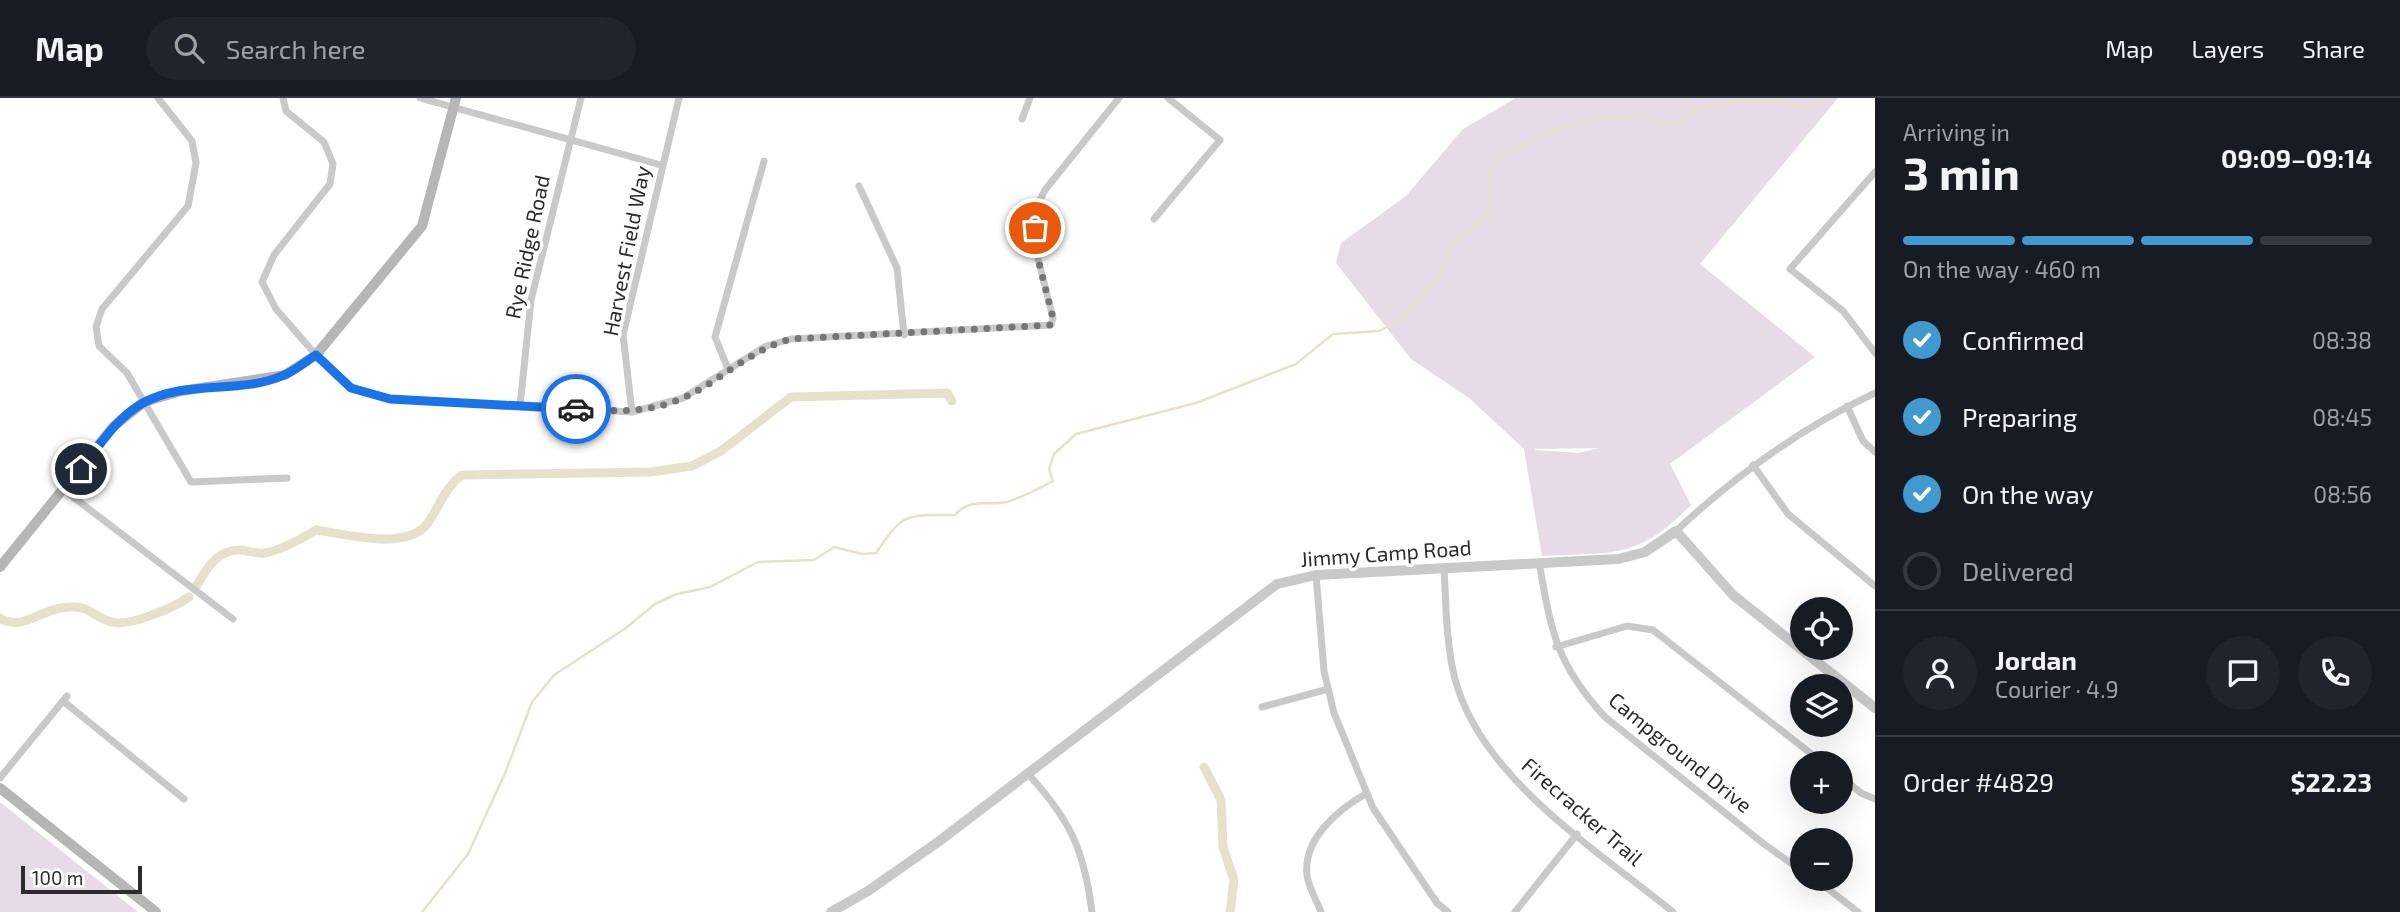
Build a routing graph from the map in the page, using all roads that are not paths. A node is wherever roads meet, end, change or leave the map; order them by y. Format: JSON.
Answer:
{"nodes":[{"id":1,"x":158,"y":98,"type":"edge"},
{"id":2,"x":283,"y":98,"type":"edge"},
{"id":3,"x":420,"y":98,"type":"edge"},
{"id":4,"x":581,"y":98,"type":"edge"},
{"id":5,"x":679,"y":98,"type":"edge"},
{"id":6,"x":1030,"y":98,"type":"edge"},
{"id":7,"x":1119,"y":98,"type":"edge"},
{"id":8,"x":1168,"y":98,"type":"edge"},
{"id":9,"x":454,"y":103,"type":"edge"},
{"id":10,"x":1022,"y":119,"type":"dead end"},
{"id":11,"x":571,"y":139,"type":"junction"},
{"id":12,"x":764,"y":161,"type":"dead end"},
{"id":13,"x":661,"y":165,"type":"junction"},
{"id":14,"x":1875,"y":172,"type":"edge"},
{"id":15,"x":1867,"y":183,"type":"junction"},
{"id":16,"x":859,"y":186,"type":"dead end"},
{"id":17,"x":1875,"y":190,"type":"edge"},
{"id":18,"x":1154,"y":219,"type":"dead end"},
{"id":19,"x":904,"y":335,"type":"junction"},
{"id":20,"x":1875,"y":353,"type":"edge"},
{"id":21,"x":316,"y":355,"type":"junction"},
{"id":22,"x":728,"y":369,"type":"junction"},
{"id":23,"x":1875,"y":393,"type":"edge"},
{"id":24,"x":144,"y":402,"type":"junction"},
{"id":25,"x":520,"y":406,"type":"junction"},
{"id":26,"x":1847,"y":406,"type":"junction"},
{"id":27,"x":632,"y":412,"type":"junction"},
{"id":28,"x":1875,"y":452,"type":"edge"},
{"id":29,"x":1753,"y":465,"type":"junction"},
{"id":30,"x":287,"y":478,"type":"dead end"},
{"id":31,"x":64,"y":490,"type":"junction"},
{"id":32,"x":1676,"y":531,"type":"junction"},
{"id":33,"x":1539,"y":562,"type":"junction"},
{"id":34,"x":0,"y":567,"type":"edge"},
{"id":35,"x":1444,"y":568,"type":"junction"},
{"id":36,"x":1316,"y":575,"type":"junction"},
{"id":37,"x":1875,"y":586,"type":"edge"},
{"id":38,"x":233,"y":619,"type":"dead end"},
{"id":39,"x":1556,"y":647,"type":"junction"},
{"id":40,"x":1328,"y":689,"type":"junction"},
{"id":41,"x":1262,"y":707,"type":"dead end"},
{"id":42,"x":1875,"y":708,"type":"edge"},
{"id":43,"x":1808,"y":751,"type":"edge"},
{"id":44,"x":1029,"y":775,"type":"junction"},
{"id":45,"x":0,"y":778,"type":"edge"},
{"id":46,"x":1853,"y":787,"type":"edge"},
{"id":47,"x":0,"y":788,"type":"edge"},
{"id":48,"x":1367,"y":793,"type":"junction"},
{"id":49,"x":184,"y":799,"type":"dead end"},
{"id":50,"x":1875,"y":799,"type":"edge"},
{"id":51,"x":1577,"y":834,"type":"junction"},
{"id":52,"x":1790,"y":862,"type":"edge"},
{"id":53,"x":1831,"y":891,"type":"edge"},
{"id":54,"x":156,"y":912,"type":"edge"},
{"id":55,"x":831,"y":912,"type":"edge"},
{"id":56,"x":1092,"y":912,"type":"edge"},
{"id":57,"x":1321,"y":912,"type":"edge"},
{"id":58,"x":1448,"y":912,"type":"edge"},
{"id":59,"x":1515,"y":912,"type":"edge"},
{"id":60,"x":1673,"y":912,"type":"edge"},
{"id":61,"x":1858,"y":912,"type":"edge"}],
"edges":[{"from":1,"to":24,"type":"street"},
{"from":2,"to":21,"type":"street"},
{"from":3,"to":9,"type":"street"},
{"from":4,"to":11,"type":"street","name":"Rye Ridge Road"},
{"from":5,"to":13,"type":"street","name":"Harvest Field Way"},
{"from":6,"to":10,"type":"street"},
{"from":7,"to":19,"type":"street"},
{"from":8,"to":18,"type":"street"},
{"from":9,"to":11,"type":"street"},
{"from":9,"to":21,"type":"main road"},
{"from":11,"to":13,"type":"street"},
{"from":11,"to":25,"type":"street","name":"Rye Ridge Road"},
{"from":12,"to":22,"type":"street"},
{"from":13,"to":27,"type":"street","name":"Harvest Field Way"},
{"from":14,"to":15,"type":"street"},
{"from":15,"to":17,"type":"street"},
{"from":15,"to":20,"type":"street"},
{"from":16,"to":19,"type":"street"},
{"from":19,"to":22,"type":"street"},
{"from":21,"to":24,"type":"main road"},
{"from":21,"to":25,"type":"street"},
{"from":22,"to":27,"type":"street"},
{"from":23,"to":26,"type":"street","name":"Jimmy Camp Road"},
{"from":24,"to":30,"type":"street"},
{"from":24,"to":31,"type":"main road"},
{"from":25,"to":27,"type":"street"},
{"from":26,"to":28,"type":"street"},
{"from":26,"to":29,"type":"street","name":"Jimmy Camp Road"},
{"from":29,"to":32,"type":"street","name":"Jimmy Camp Road"},
{"from":29,"to":37,"type":"street"},
{"from":31,"to":34,"type":"main road"},
{"from":31,"to":38,"type":"street"},
{"from":32,"to":33,"type":"street","name":"Jimmy Camp Road"},
{"from":32,"to":42,"type":"street"},
{"from":33,"to":35,"type":"street","name":"Jimmy Camp Road"},
{"from":33,"to":39,"type":"street","name":"Campground Drive"},
{"from":35,"to":36,"type":"street","name":"Jimmy Camp Road"},
{"from":35,"to":51,"type":"street","name":"Firecracker Trail"},
{"from":36,"to":40,"type":"street"},
{"from":36,"to":44,"type":"street","name":"Jimmy Camp Road"},
{"from":39,"to":43,"type":"street"},
{"from":39,"to":52,"type":"street","name":"Campground Drive"},
{"from":40,"to":41,"type":"street"},
{"from":40,"to":48,"type":"street"},
{"from":44,"to":55,"type":"street","name":"Jimmy Camp Road"},
{"from":44,"to":56,"type":"street"},
{"from":45,"to":49,"type":"street"},
{"from":46,"to":50,"type":"street"},
{"from":47,"to":54,"type":"main road"},
{"from":48,"to":57,"type":"street"},
{"from":48,"to":58,"type":"street"},
{"from":51,"to":59,"type":"street"},
{"from":51,"to":60,"type":"street","name":"Firecracker Trail"},
{"from":53,"to":61,"type":"street"}]}
